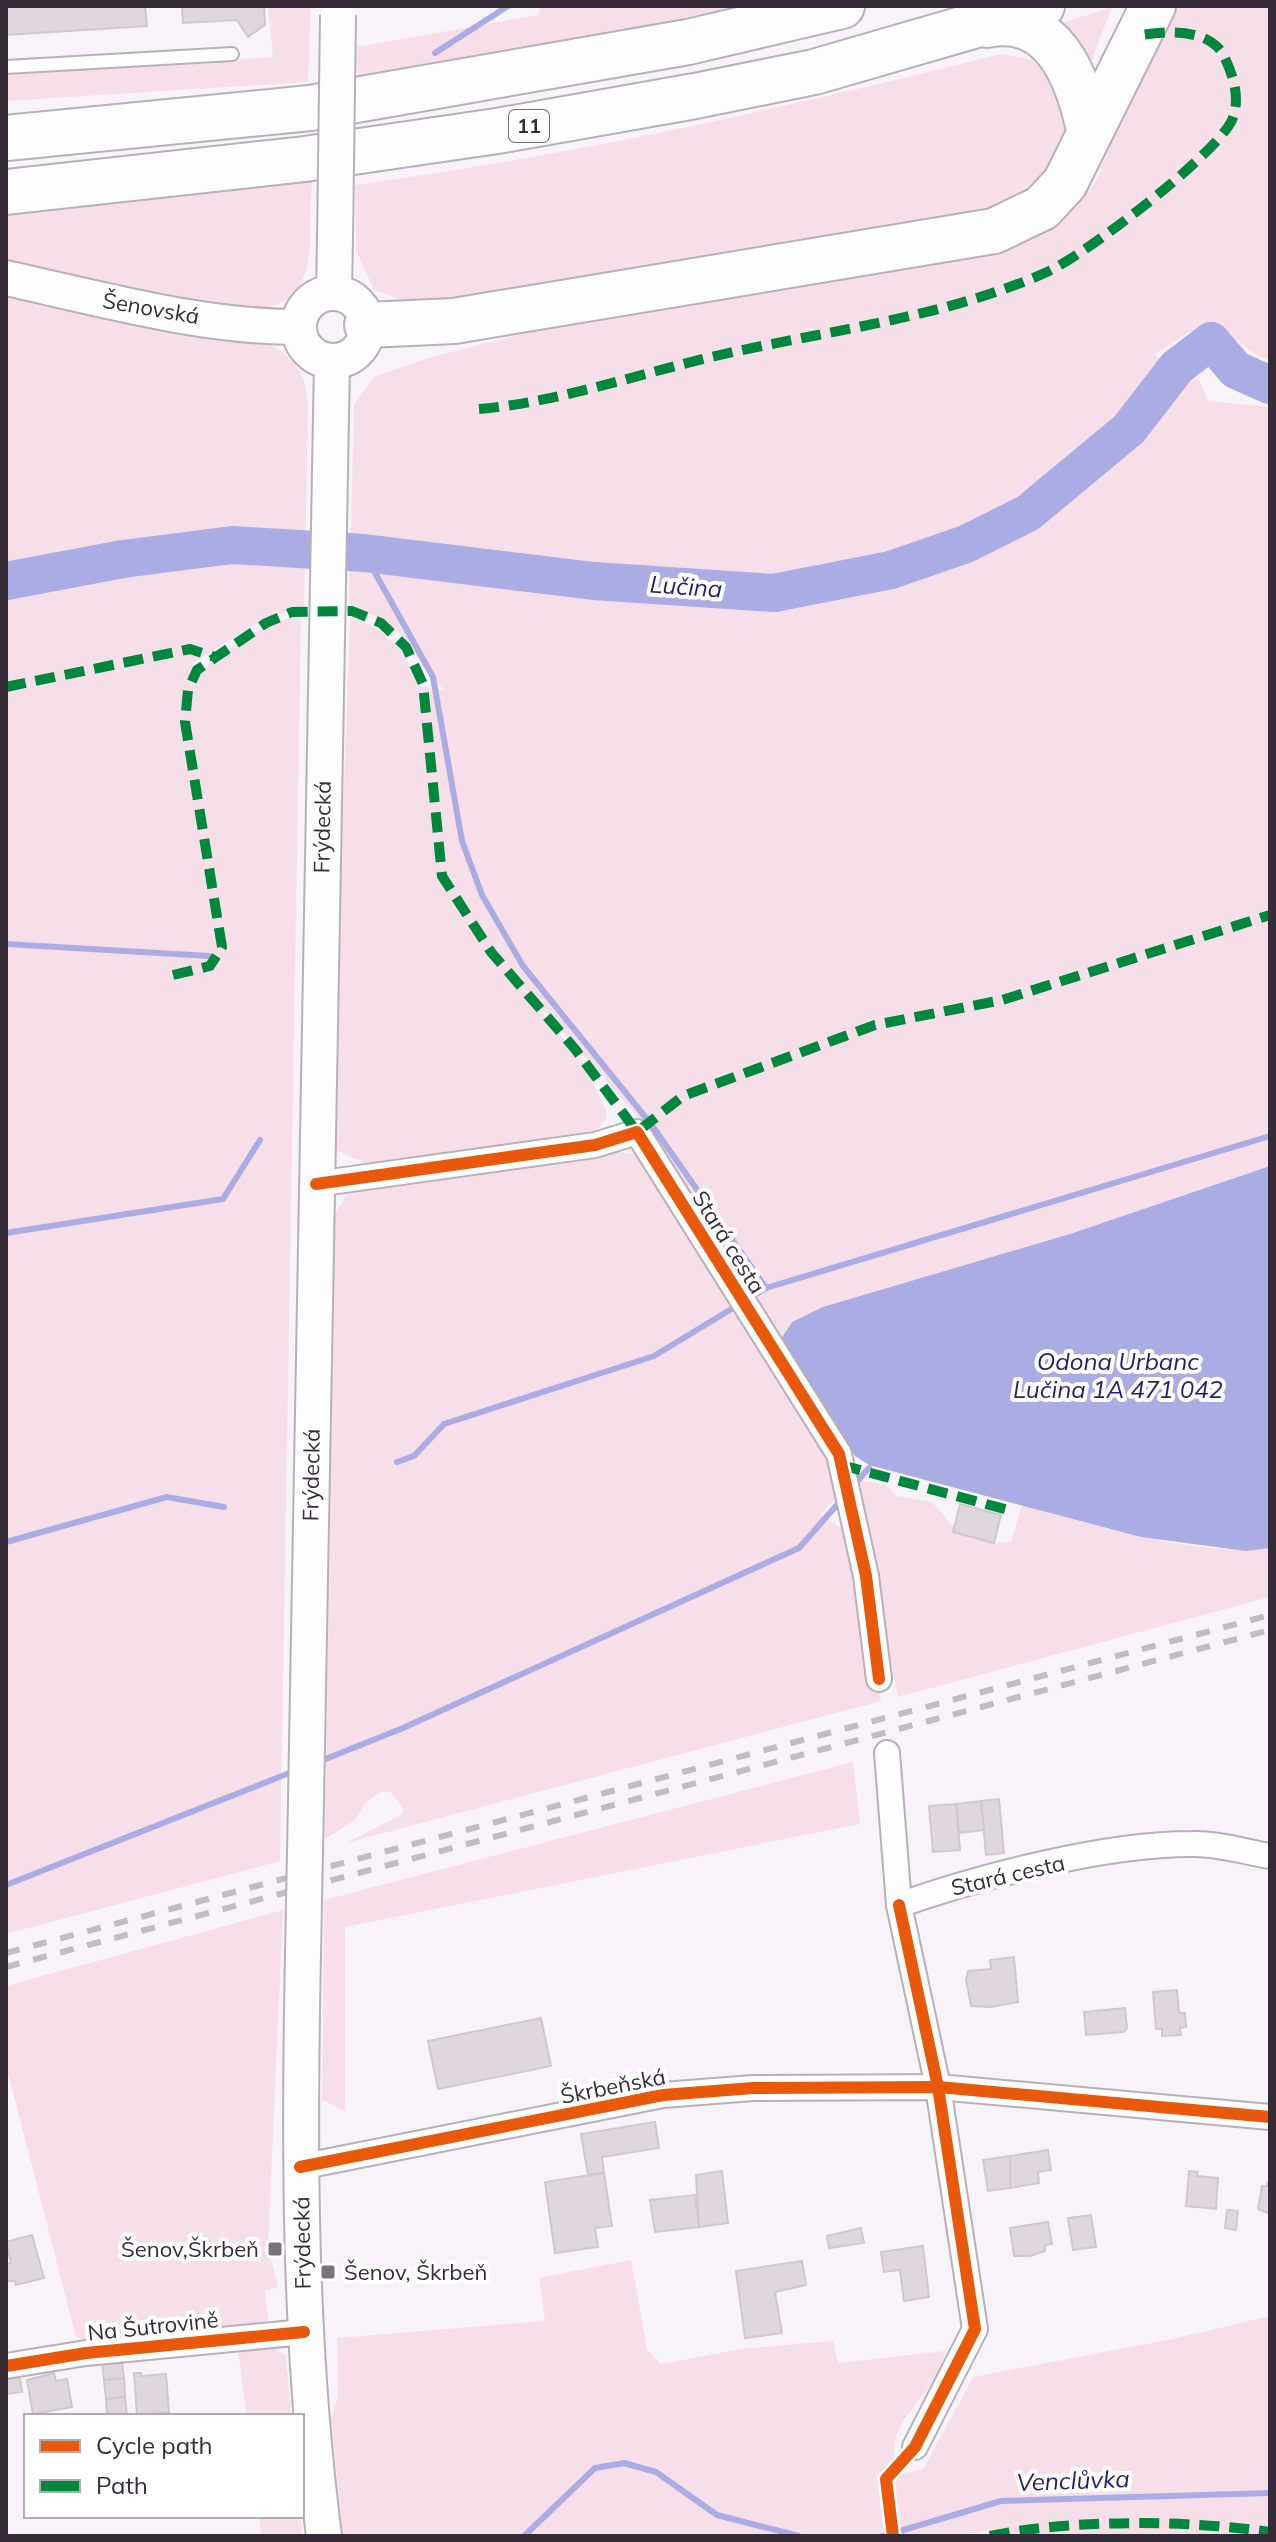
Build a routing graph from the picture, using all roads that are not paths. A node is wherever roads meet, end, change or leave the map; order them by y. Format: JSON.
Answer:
{"nodes":[{"id":1,"x":842,"y":6,"type":"edge"},
{"id":2,"x":1042,"y":6,"type":"edge"},
{"id":3,"x":1153,"y":6,"type":"edge"},
{"id":4,"x":338,"y":11,"type":"edge"},
{"id":5,"x":933,"y":40,"type":"junction"},
{"id":6,"x":232,"y":54,"type":"dead end"},
{"id":7,"x":6,"y":67,"type":"edge"},
{"id":8,"x":1089,"y":130,"type":"junction"},
{"id":9,"x":6,"y":138,"type":"edge"},
{"id":10,"x":6,"y":192,"type":"edge"},
{"id":11,"x":6,"y":278,"type":"edge"},
{"id":12,"x":334,"y":292,"type":"junction"},
{"id":13,"x":367,"y":325,"type":"junction"},
{"id":14,"x":298,"y":327,"type":"junction"},
{"id":15,"x":332,"y":361,"type":"junction"},
{"id":16,"x":316,"y":1184,"type":"junction"},
{"id":17,"x":879,"y":1679,"type":"dead end"},
{"id":18,"x":887,"y":1753,"type":"dead end"},
{"id":19,"x":1270,"y":1856,"type":"edge"},
{"id":20,"x":899,"y":1905,"type":"junction"},
{"id":21,"x":938,"y":2087,"type":"junction"},
{"id":22,"x":1270,"y":2117,"type":"edge"},
{"id":23,"x":300,"y":2167,"type":"junction"},
{"id":24,"x":304,"y":2332,"type":"junction"},
{"id":25,"x":6,"y":2366,"type":"edge"},
{"id":26,"x":915,"y":2447,"type":"dead end"},
{"id":27,"x":323,"y":2526,"type":"edge"}],
"edges":[{"from":1,"to":9,"type":"highway"},
{"from":2,"to":5,"type":"highway","number":"11"},
{"from":3,"to":8,"type":"highway"},
{"from":4,"to":12,"type":"main road","bridge":true},
{"from":5,"to":8,"type":"highway"},
{"from":5,"to":10,"type":"highway","number":"11"},
{"from":6,"to":7,"type":"lane"},
{"from":8,"to":13,"type":"highway"},
{"from":11,"to":14,"type":"main road","name":"Šenovská"},
{"from":12,"to":13,"type":"main road"},
{"from":12,"to":14,"type":"main road"},
{"from":13,"to":15,"type":"main road"},
{"from":14,"to":15,"type":"main road"},
{"from":15,"to":16,"type":"main road","name":"Frýdecká"},
{"from":16,"to":17,"type":"street","name":"Stará cesta"},
{"from":16,"to":23,"type":"main road","name":"Frýdecká","bridge":true},
{"from":18,"to":20,"type":"street"},
{"from":19,"to":20,"type":"street","name":"Stará cesta"},
{"from":20,"to":21,"type":"street"},
{"from":21,"to":22,"type":"street","name":"Škrbeňská"},
{"from":21,"to":23,"type":"street","name":"Škrbeňská"},
{"from":21,"to":26,"type":"street"},
{"from":23,"to":24,"type":"main road","name":"Frýdecká"},
{"from":24,"to":25,"type":"street","name":"Na Šutrovině"},
{"from":24,"to":27,"type":"main road","name":"Frýdecká"}]}
